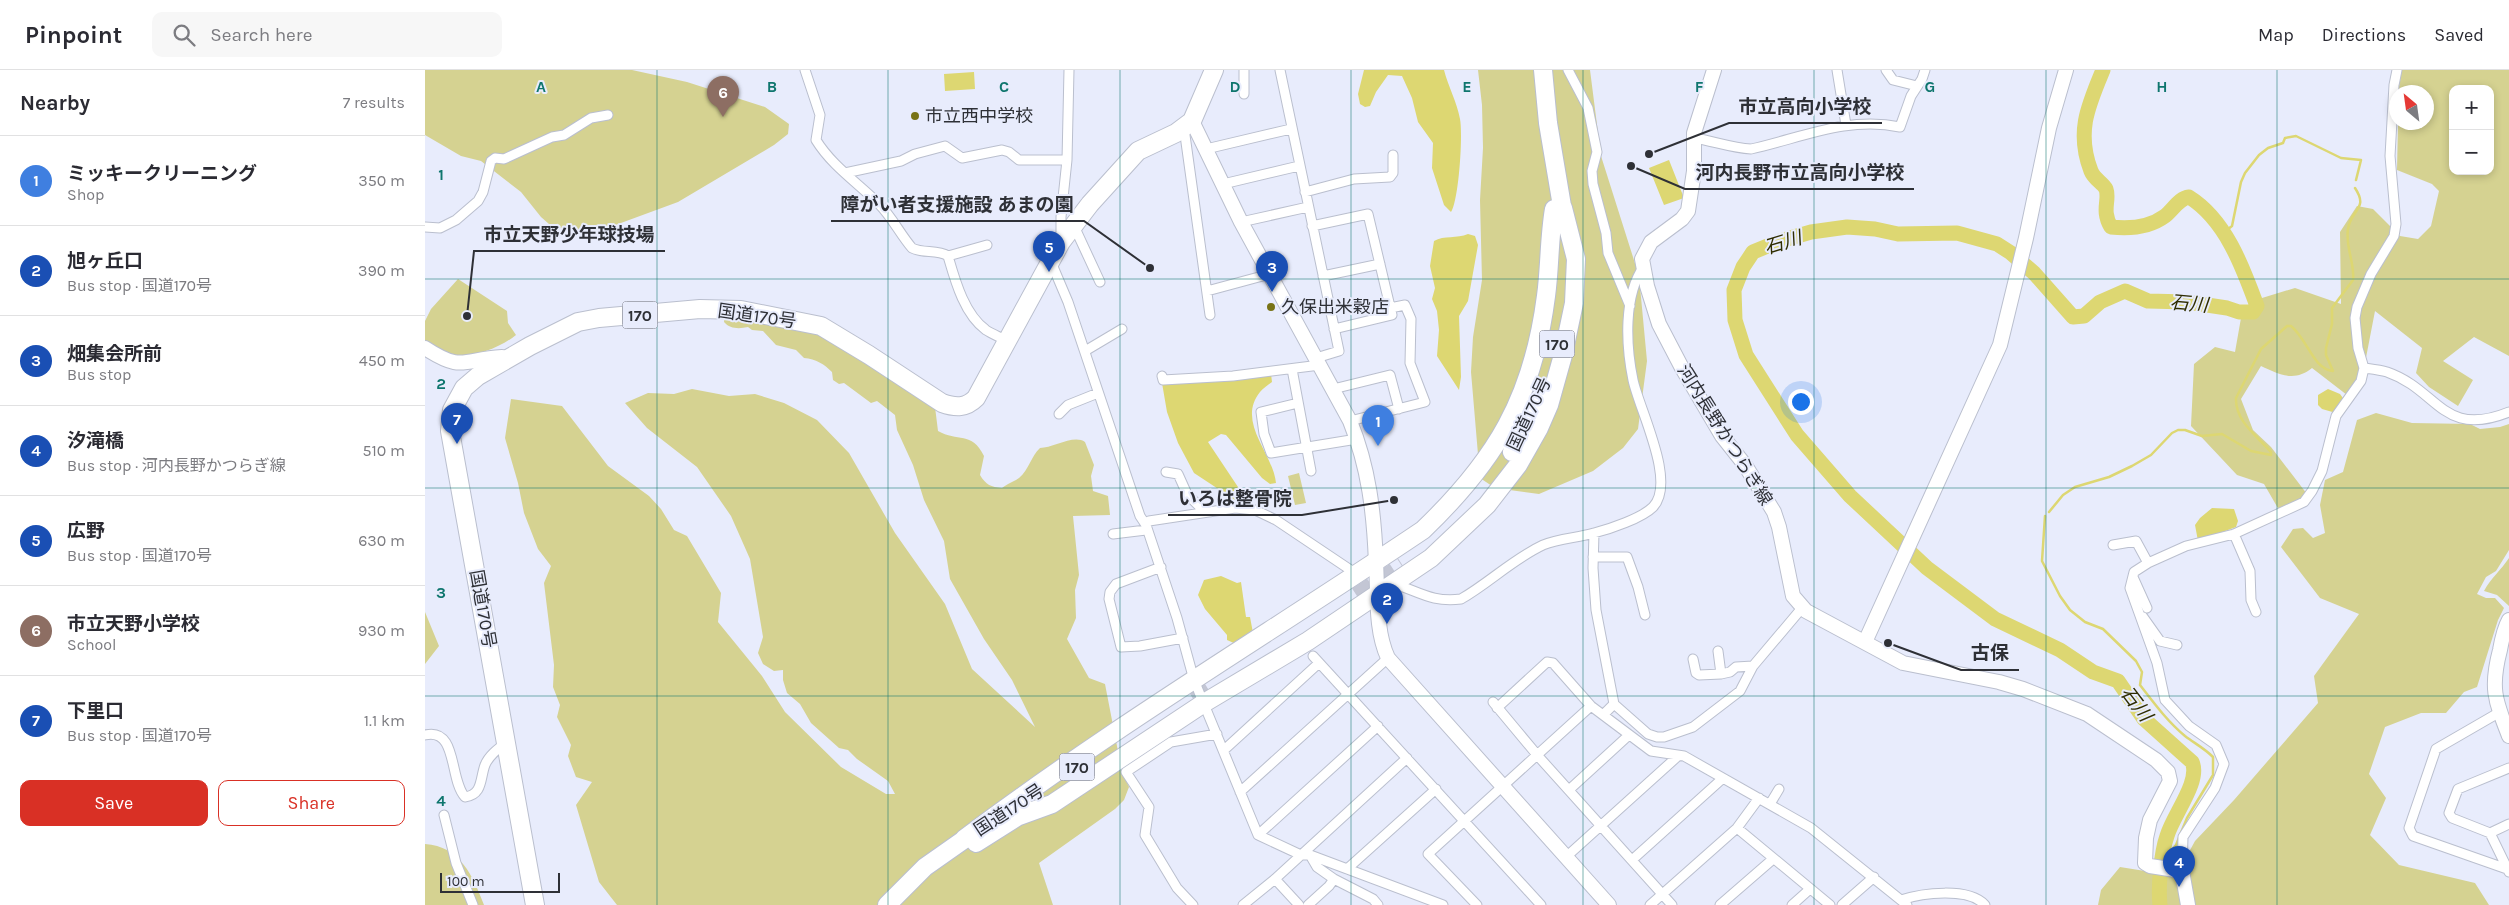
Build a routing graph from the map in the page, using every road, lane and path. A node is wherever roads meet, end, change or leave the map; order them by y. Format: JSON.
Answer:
{"nodes":[{"id":1,"x":805,"y":70,"type":"edge"},
{"id":2,"x":1069,"y":70,"type":"edge"},
{"id":3,"x":1214,"y":70,"type":"edge"},
{"id":4,"x":1245,"y":70,"type":"edge"},
{"id":5,"x":1280,"y":70,"type":"edge"},
{"id":6,"x":1533,"y":70,"type":"edge"},
{"id":7,"x":1543,"y":70,"type":"edge"},
{"id":8,"x":1568,"y":70,"type":"edge"},
{"id":9,"x":1714,"y":70,"type":"edge"},
{"id":10,"x":1837,"y":70,"type":"edge"},
{"id":11,"x":1886,"y":70,"type":"edge"},
{"id":12,"x":1925,"y":70,"type":"edge"},
{"id":13,"x":2066,"y":70,"type":"edge"},
{"id":14,"x":2397,"y":70,"type":"edge"},
{"id":15,"x":1917,"y":86,"type":"junction"},
{"id":16,"x":1244,"y":94,"type":"dead end"},
{"id":17,"x":607,"y":115,"type":"dead end"},
{"id":18,"x":1188,"y":124,"type":"junction"},
{"id":19,"x":1847,"y":125,"type":"junction"},
{"id":20,"x":1291,"y":130,"type":"junction"},
{"id":21,"x":1694,"y":138,"type":"junction"},
{"id":22,"x":1206,"y":149,"type":"junction"},
{"id":23,"x":1393,"y":155,"type":"dead end"},
{"id":24,"x":1067,"y":160,"type":"junction"},
{"id":25,"x":1299,"y":166,"type":"junction"},
{"id":26,"x":845,"y":173,"type":"junction"},
{"id":27,"x":1223,"y":184,"type":"junction"},
{"id":28,"x":1305,"y":192,"type":"junction"},
{"id":29,"x":1308,"y":207,"type":"junction"},
{"id":30,"x":1559,"y":208,"type":"junction"},
{"id":31,"x":1241,"y":222,"type":"junction"},
{"id":32,"x":1074,"y":226,"type":"junction"},
{"id":33,"x":1312,"y":226,"type":"junction"},
{"id":34,"x":425,"y":227,"type":"edge"},
{"id":35,"x":1061,"y":242,"type":"junction"},
{"id":36,"x":987,"y":245,"type":"dead end"},
{"id":37,"x":948,"y":256,"type":"junction"},
{"id":38,"x":1050,"y":260,"type":"junction"},
{"id":39,"x":1380,"y":264,"type":"junction"},
{"id":40,"x":1644,"y":266,"type":"junction"},
{"id":41,"x":1270,"y":274,"type":"junction"},
{"id":42,"x":1323,"y":276,"type":"junction"},
{"id":43,"x":1100,"y":282,"type":"dead end"},
{"id":44,"x":1207,"y":291,"type":"junction"},
{"id":45,"x":1630,"y":307,"type":"junction"},
{"id":46,"x":1390,"y":308,"type":"junction"},
{"id":47,"x":1210,"y":315,"type":"dead end"},
{"id":48,"x":1122,"y":329,"type":"dead end"},
{"id":49,"x":1334,"y":329,"type":"junction"},
{"id":50,"x":1007,"y":341,"type":"junction"},
{"id":51,"x":425,"y":348,"type":"edge"},
{"id":52,"x":1085,"y":351,"type":"junction"},
{"id":53,"x":506,"y":360,"type":"junction"},
{"id":54,"x":1318,"y":362,"type":"junction"},
{"id":55,"x":2364,"y":368,"type":"junction"},
{"id":56,"x":1292,"y":369,"type":"junction"},
{"id":57,"x":1162,"y":376,"type":"dead end"},
{"id":58,"x":1333,"y":389,"type":"junction"},
{"id":59,"x":1097,"y":393,"type":"junction"},
{"id":60,"x":1298,"y":403,"type":"junction"},
{"id":61,"x":1399,"y":408,"type":"junction"},
{"id":62,"x":2509,"y":412,"type":"edge"},
{"id":63,"x":1059,"y":414,"type":"dead end"},
{"id":64,"x":1350,"y":421,"type":"junction"},
{"id":65,"x":1357,"y":439,"type":"junction"},
{"id":66,"x":1307,"y":448,"type":"junction"},
{"id":67,"x":1311,"y":471,"type":"dead end"},
{"id":68,"x":1166,"y":472,"type":"dead end"},
{"id":69,"x":1202,"y":513,"type":"junction"},
{"id":70,"x":1146,"y":527,"type":"junction"},
{"id":71,"x":1594,"y":533,"type":"junction"},
{"id":72,"x":1113,"y":534,"type":"dead end"},
{"id":73,"x":2234,"y":534,"type":"junction"},
{"id":74,"x":2113,"y":545,"type":"dead end"},
{"id":75,"x":1593,"y":556,"type":"junction"},
{"id":76,"x":1376,"y":561,"type":"junction"},
{"id":77,"x":1400,"y":563,"type":"tunnel mouth"},
{"id":78,"x":2148,"y":563,"type":"junction"},
{"id":79,"x":1161,"y":567,"type":"junction"},
{"id":80,"x":1394,"y":583,"type":"junction"},
{"id":81,"x":1355,"y":586,"type":"junction"},
{"id":82,"x":1377,"y":586,"type":"junction"},
{"id":83,"x":1802,"y":608,"type":"junction"},
{"id":84,"x":2143,"y":610,"type":"junction"},
{"id":85,"x":2257,"y":612,"type":"dead end"},
{"id":86,"x":1645,"y":615,"type":"dead end"},
{"id":87,"x":2509,"y":620,"type":"edge"},
{"id":88,"x":1183,"y":638,"type":"junction"},
{"id":89,"x":1865,"y":642,"type":"junction"},
{"id":90,"x":2177,"y":645,"type":"dead end"},
{"id":91,"x":1718,"y":651,"type":"dead end"},
{"id":92,"x":1388,"y":658,"type":"junction"},
{"id":93,"x":1693,"y":659,"type":"dead end"},
{"id":94,"x":1753,"y":666,"type":"junction"},
{"id":95,"x":1721,"y":674,"type":"junction"},
{"id":96,"x":1201,"y":692,"type":"junction"},
{"id":97,"x":1349,"y":694,"type":"junction"},
{"id":98,"x":1614,"y":704,"type":"junction"},
{"id":99,"x":1591,"y":706,"type":"junction"},
{"id":100,"x":2500,"y":712,"type":"junction"},
{"id":101,"x":1603,"y":714,"type":"junction"},
{"id":102,"x":1378,"y":726,"type":"junction"},
{"id":103,"x":1217,"y":734,"type":"junction"},
{"id":104,"x":425,"y":735,"type":"edge"},
{"id":105,"x":1629,"y":735,"type":"junction"},
{"id":106,"x":2509,"y":736,"type":"edge"},
{"id":107,"x":507,"y":742,"type":"junction"},
{"id":108,"x":1224,"y":750,"type":"junction"},
{"id":109,"x":1538,"y":756,"type":"junction"},
{"id":110,"x":1678,"y":756,"type":"junction"},
{"id":111,"x":1407,"y":758,"type":"junction"},
{"id":112,"x":2509,"y":768,"type":"edge"},
{"id":113,"x":1722,"y":779,"type":"junction"},
{"id":114,"x":1502,"y":786,"type":"junction"},
{"id":115,"x":1570,"y":789,"type":"junction"},
{"id":116,"x":1779,"y":789,"type":"dead end"},
{"id":117,"x":1436,"y":790,"type":"junction"},
{"id":118,"x":1240,"y":792,"type":"junction"},
{"id":119,"x":1759,"y":798,"type":"junction"},
{"id":120,"x":1770,"y":804,"type":"junction"},
{"id":121,"x":444,"y":815,"type":"dead end"},
{"id":122,"x":1465,"y":820,"type":"junction"},
{"id":123,"x":2509,"y":824,"type":"edge"},
{"id":124,"x":1601,"y":825,"type":"junction"},
{"id":125,"x":1737,"y":828,"type":"junction"},
{"id":126,"x":2490,"y":833,"type":"junction"},
{"id":127,"x":1258,"y":835,"type":"junction"},
{"id":128,"x":1301,"y":855,"type":"junction"},
{"id":129,"x":1310,"y":855,"type":"junction"},
{"id":130,"x":1566,"y":857,"type":"junction"},
{"id":131,"x":1773,"y":859,"type":"junction"},
{"id":132,"x":1632,"y":860,"type":"junction"},
{"id":133,"x":1347,"y":870,"type":"junction"},
{"id":134,"x":2180,"y":871,"type":"junction"},
{"id":135,"x":2508,"y":871,"type":"edge"},
{"id":136,"x":1873,"y":877,"type":"junction"},
{"id":137,"x":1275,"y":879,"type":"junction"},
{"id":138,"x":1334,"y":879,"type":"junction"},
{"id":139,"x":1810,"y":889,"type":"junction"},
{"id":140,"x":1662,"y":894,"type":"junction"},
{"id":141,"x":1904,"y":902,"type":"edge"},
{"id":142,"x":473,"y":905,"type":"edge"},
{"id":143,"x":535,"y":905,"type":"edge"},
{"id":144,"x":887,"y":905,"type":"edge"},
{"id":145,"x":898,"y":905,"type":"edge"},
{"id":146,"x":1193,"y":905,"type":"edge"},
{"id":147,"x":1243,"y":905,"type":"edge"},
{"id":148,"x":1299,"y":905,"type":"edge"},
{"id":149,"x":1308,"y":905,"type":"edge"},
{"id":150,"x":1378,"y":905,"type":"edge"},
{"id":151,"x":1443,"y":905,"type":"edge"},
{"id":152,"x":1477,"y":905,"type":"edge"},
{"id":153,"x":1541,"y":905,"type":"edge"},
{"id":154,"x":1609,"y":905,"type":"edge"},
{"id":155,"x":1650,"y":905,"type":"edge"},
{"id":156,"x":1672,"y":905,"type":"edge"},
{"id":157,"x":1721,"y":905,"type":"edge"},
{"id":158,"x":1792,"y":905,"type":"edge"},
{"id":159,"x":1830,"y":905,"type":"edge"},
{"id":160,"x":1841,"y":905,"type":"edge"},
{"id":161,"x":1985,"y":905,"type":"edge"},
{"id":162,"x":2188,"y":905,"type":"edge"}],
"edges":[{"from":1,"to":26,"type":"street"},
{"from":2,"to":24,"type":"street"},
{"from":3,"to":18,"type":"highway"},
{"from":4,"to":16,"type":"street"},
{"from":5,"to":20,"type":"street"},
{"from":6,"to":30,"type":"highway","name":"国道170号","number":"170"},
{"from":7,"to":30,"type":"highway","name":"国道170号","number":"170"},
{"from":8,"to":45,"type":"street"},
{"from":9,"to":21,"type":"street"},
{"from":10,"to":19,"type":"street"},
{"from":11,"to":15,"type":"street"},
{"from":12,"to":15,"type":"street"},
{"from":13,"to":89,"type":"street"},
{"from":14,"to":55,"type":"street"},
{"from":15,"to":19,"type":"street"},
{"from":17,"to":34,"type":"street"},
{"from":18,"to":22,"type":"street"},
{"from":18,"to":32,"type":"highway","name":"国道170号","number":"170"},
{"from":18,"to":44,"type":"street"},
{"from":19,"to":21,"type":"street"},
{"from":20,"to":22,"type":"street"},
{"from":20,"to":25,"type":"street"},
{"from":21,"to":40,"type":"street"},
{"from":22,"to":27,"type":"street"},
{"from":23,"to":28,"type":"street"},
{"from":24,"to":26,"type":"street"},
{"from":24,"to":35,"type":"street"},
{"from":25,"to":27,"type":"street"},
{"from":25,"to":28,"type":"street"},
{"from":26,"to":37,"type":"street"},
{"from":27,"to":31,"type":"street"},
{"from":28,"to":29,"type":"street"},
{"from":29,"to":31,"type":"street"},
{"from":29,"to":33,"type":"street"},
{"from":30,"to":76,"type":"highway"},
{"from":30,"to":77,"type":"highway","name":"国道170号","number":"170"},
{"from":30,"to":80,"type":"highway"},
{"from":31,"to":41,"type":"street"},
{"from":32,"to":35,"type":"highway","name":"国道170号","number":"170"},
{"from":32,"to":43,"type":"street"},
{"from":33,"to":39,"type":"street"},
{"from":33,"to":42,"type":"street"},
{"from":35,"to":38,"type":"highway","name":"国道170号","number":"170"},
{"from":36,"to":37,"type":"street"},
{"from":37,"to":50,"type":"street"},
{"from":38,"to":50,"type":"highway","name":"国道170号","number":"170"},
{"from":38,"to":52,"type":"street"},
{"from":39,"to":42,"type":"street"},
{"from":39,"to":46,"type":"street"},
{"from":40,"to":45,"type":"street"},
{"from":40,"to":83,"type":"street","name":"河内長野かつらぎ線"},
{"from":41,"to":44,"type":"street"},
{"from":41,"to":54,"type":"street"},
{"from":42,"to":49,"type":"street"},
{"from":44,"to":47,"type":"street"},
{"from":45,"to":71,"type":"street"},
{"from":46,"to":49,"type":"street"},
{"from":46,"to":61,"type":"street"},
{"from":48,"to":52,"type":"street"},
{"from":49,"to":54,"type":"street"},
{"from":50,"to":53,"type":"highway","name":"国道170号","number":"170"},
{"from":51,"to":53,"type":"street"},
{"from":52,"to":59,"type":"street"},
{"from":53,"to":107,"type":"highway","name":"国道170号","number":"170"},
{"from":54,"to":56,"type":"street"},
{"from":54,"to":58,"type":"street"},
{"from":55,"to":62,"type":"street"},
{"from":55,"to":73,"type":"street"},
{"from":56,"to":57,"type":"street"},
{"from":56,"to":60,"type":"street"},
{"from":58,"to":61,"type":"street"},
{"from":58,"to":64,"type":"street"},
{"from":59,"to":63,"type":"street"},
{"from":59,"to":70,"type":"street"},
{"from":60,"to":66,"type":"street"},
{"from":60,"to":66,"type":"street"},
{"from":61,"to":64,"type":"street"},
{"from":64,"to":65,"type":"street"},
{"from":65,"to":66,"type":"street"},
{"from":65,"to":76,"type":"street"},
{"from":66,"to":67,"type":"street"},
{"from":68,"to":69,"type":"street"},
{"from":69,"to":70,"type":"street"},
{"from":69,"to":81,"type":"street"},
{"from":70,"to":72,"type":"street"},
{"from":70,"to":79,"type":"street"},
{"from":71,"to":75,"type":"street"},
{"from":71,"to":80,"type":"street"},
{"from":73,"to":78,"type":"street"},
{"from":73,"to":85,"type":"street"},
{"from":74,"to":78,"type":"street"},
{"from":75,"to":86,"type":"street"},
{"from":75,"to":98,"type":"street"},
{"from":76,"to":81,"type":"highway"},
{"from":76,"to":82,"type":"street"},
{"from":78,"to":84,"type":"street"},
{"from":79,"to":88,"type":"street"},
{"from":79,"to":88,"type":"street"},
{"from":80,"to":82,"type":"highway"},
{"from":81,"to":82,"type":"street"},
{"from":81,"to":96,"type":"highway"},
{"from":82,"to":92,"type":"street"},
{"from":82,"to":96,"type":"highway"},
{"from":83,"to":89,"type":"street"},
{"from":83,"to":94,"type":"street"},
{"from":84,"to":90,"type":"street"},
{"from":84,"to":134,"type":"street"},
{"from":87,"to":100,"type":"street"},
{"from":88,"to":96,"type":"street"},
{"from":89,"to":134,"type":"street"},
{"from":91,"to":95,"type":"street"},
{"from":92,"to":97,"type":"street"},
{"from":92,"to":114,"type":"street"},
{"from":93,"to":95,"type":"street"},
{"from":94,"to":95,"type":"street"},
{"from":94,"to":98,"type":"street"},
{"from":96,"to":103,"type":"street"},
{"from":96,"to":144,"type":"highway","name":"国道170号"},
{"from":96,"to":145,"type":"highway","name":"国道170号"},
{"from":97,"to":102,"type":"street"},
{"from":97,"to":108,"type":"street"},
{"from":97,"to":118,"type":"street"},
{"from":98,"to":101,"type":"street"},
{"from":99,"to":101,"type":"street"},
{"from":99,"to":109,"type":"street"},
{"from":99,"to":109,"type":"street"},
{"from":100,"to":106,"type":"street"},
{"from":100,"to":135,"type":"street"},
{"from":101,"to":105,"type":"street"},
{"from":102,"to":111,"type":"street"},
{"from":102,"to":127,"type":"street"},
{"from":103,"to":108,"type":"street"},
{"from":103,"to":146,"type":"street"},
{"from":104,"to":107,"type":"street"},
{"from":105,"to":110,"type":"street"},
{"from":105,"to":115,"type":"street"},
{"from":107,"to":143,"type":"highway","name":"国道170号","number":"170"},
{"from":108,"to":118,"type":"street"},
{"from":109,"to":114,"type":"street"},
{"from":109,"to":115,"type":"street"},
{"from":110,"to":113,"type":"street"},
{"from":110,"to":124,"type":"street"},
{"from":111,"to":117,"type":"street"},
{"from":111,"to":128,"type":"street"},
{"from":112,"to":126,"type":"street"},
{"from":113,"to":119,"type":"street"},
{"from":113,"to":132,"type":"street"},
{"from":114,"to":122,"type":"street"},
{"from":114,"to":130,"type":"street"},
{"from":115,"to":124,"type":"street"},
{"from":116,"to":120,"type":"street"},
{"from":117,"to":122,"type":"street"},
{"from":117,"to":133,"type":"street"},
{"from":118,"to":127,"type":"street"},
{"from":119,"to":120,"type":"street"},
{"from":119,"to":125,"type":"street"},
{"from":120,"to":136,"type":"street"},
{"from":121,"to":142,"type":"street"},
{"from":122,"to":152,"type":"street"},
{"from":122,"to":153,"type":"street"},
{"from":123,"to":126,"type":"street"},
{"from":124,"to":130,"type":"street"},
{"from":124,"to":132,"type":"street"},
{"from":125,"to":131,"type":"street"},
{"from":125,"to":140,"type":"street"},
{"from":126,"to":135,"type":"street"},
{"from":127,"to":128,"type":"street"},
{"from":128,"to":129,"type":"street"},
{"from":128,"to":137,"type":"street"},
{"from":129,"to":133,"type":"street"},
{"from":129,"to":138,"type":"street"},
{"from":130,"to":154,"type":"street"},
{"from":131,"to":139,"type":"street"},
{"from":131,"to":157,"type":"street"},
{"from":132,"to":140,"type":"street"},
{"from":133,"to":151,"type":"street"},
{"from":134,"to":162,"type":"street"},
{"from":136,"to":141,"type":"street"},
{"from":136,"to":160,"type":"street"},
{"from":137,"to":147,"type":"street"},
{"from":137,"to":148,"type":"street"},
{"from":138,"to":149,"type":"street"},
{"from":138,"to":150,"type":"street"},
{"from":139,"to":158,"type":"street"},
{"from":139,"to":159,"type":"street"},
{"from":140,"to":155,"type":"street"},
{"from":140,"to":156,"type":"street"},
{"from":141,"to":161,"type":"street"}]}
